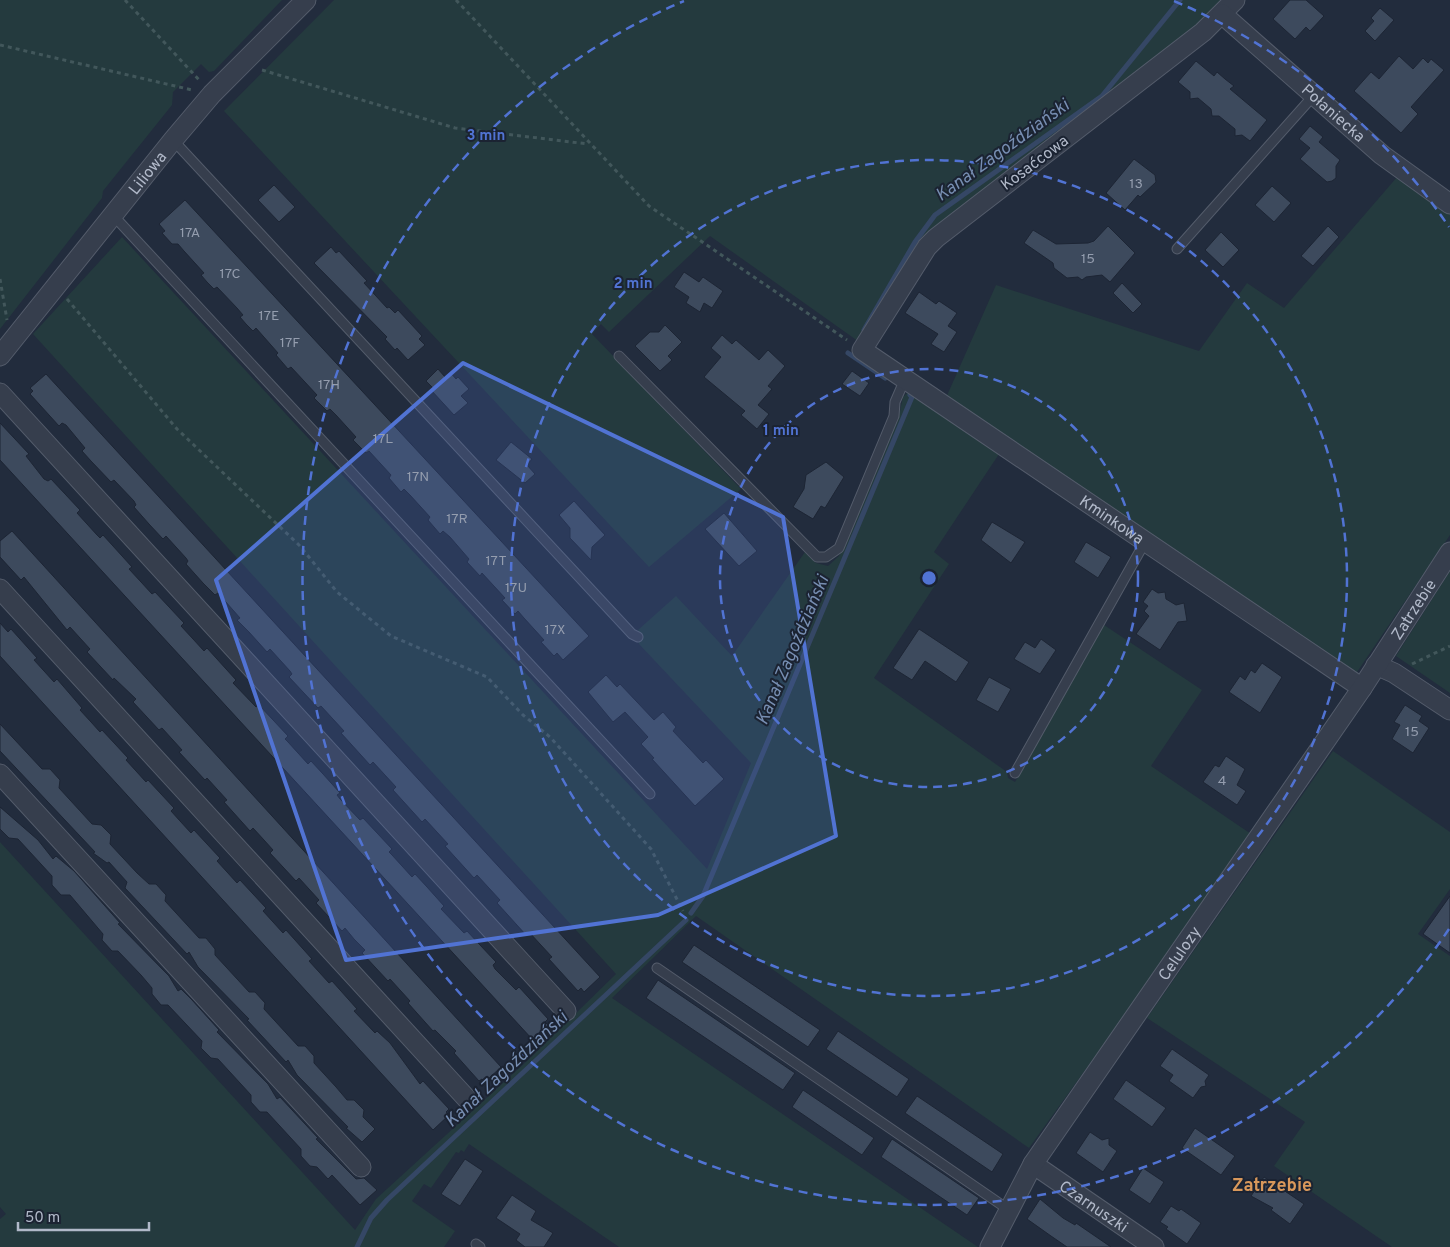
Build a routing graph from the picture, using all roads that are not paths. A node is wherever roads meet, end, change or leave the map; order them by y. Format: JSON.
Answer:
{"nodes":[{"id":1,"x":306,"y":0,"type":"edge"},
{"id":2,"x":1235,"y":0,"type":"edge"},
{"id":3,"x":1222,"y":14,"type":"junction"},
{"id":4,"x":1315,"y":94,"type":"junction"},
{"id":5,"x":173,"y":140,"type":"junction"},
{"id":6,"x":1450,"y":204,"type":"edge"},
{"id":7,"x":112,"y":214,"type":"junction"},
{"id":8,"x":1177,"y":249,"type":"dead end"},
{"id":9,"x":6,"y":349,"type":"edge"},
{"id":10,"x":862,"y":350,"type":"joint"},
{"id":11,"x":619,"y":356,"type":"dead end"},
{"id":12,"x":904,"y":379,"type":"junction"},
{"id":13,"x":0,"y":393,"type":"edge"},
{"id":14,"x":1145,"y":542,"type":"junction"},
{"id":15,"x":1450,"y":552,"type":"edge"},
{"id":16,"x":0,"y":589,"type":"edge"},
{"id":17,"x":638,"y":637,"type":"dead end"},
{"id":18,"x":1376,"y":665,"type":"junction"},
{"id":19,"x":1362,"y":688,"type":"junction"},
{"id":20,"x":1450,"y":710,"type":"edge"},
{"id":21,"x":1014,"y":773,"type":"dead end"},
{"id":22,"x":0,"y":774,"type":"edge"},
{"id":23,"x":650,"y":794,"type":"dead end"},
{"id":24,"x":657,"y":968,"type":"dead end"},
{"id":25,"x":566,"y":1011,"type":"dead end"},
{"id":26,"x":467,"y":1099,"type":"dead end"},
{"id":27,"x":1033,"y":1164,"type":"junction"},
{"id":28,"x":361,"y":1167,"type":"dead end"},
{"id":29,"x":1009,"y":1210,"type":"junction"},
{"id":30,"x":990,"y":1247,"type":"edge"},
{"id":31,"x":1154,"y":1247,"type":"edge"}],
"edges":[{"from":1,"to":5,"type":"street","name":"Liliowa"},
{"from":2,"to":3,"type":"street","name":"Kosaćcowa"},
{"from":3,"to":4,"type":"street","name":"Połaniecka"},
{"from":3,"to":10,"type":"street","name":"Kosaćcowa"},
{"from":4,"to":6,"type":"street","name":"Połaniecka"},
{"from":4,"to":8,"type":"lane"},
{"from":5,"to":7,"type":"street","name":"Liliowa"},
{"from":5,"to":17,"type":"lane"},
{"from":7,"to":9,"type":"street","name":"Liliowa"},
{"from":7,"to":23,"type":"lane"},
{"from":10,"to":12,"type":"street","name":"Kminkowa"},
{"from":11,"to":12,"type":"lane"},
{"from":12,"to":14,"type":"street","name":"Kminkowa"},
{"from":13,"to":25,"type":"street"},
{"from":14,"to":19,"type":"street","name":"Kminkowa"},
{"from":14,"to":21,"type":"lane"},
{"from":15,"to":18,"type":"street","name":"Zatrzebie"},
{"from":16,"to":26,"type":"street"},
{"from":18,"to":19,"type":"street","name":"Celulozy"},
{"from":18,"to":20,"type":"street"},
{"from":19,"to":27,"type":"street","name":"Celulozy"},
{"from":22,"to":28,"type":"street"},
{"from":24,"to":29,"type":"lane"},
{"from":27,"to":29,"type":"street","name":"Celulozy"},
{"from":27,"to":31,"type":"street","name":"Czarnuszki"},
{"from":29,"to":30,"type":"street","name":"Celulozy"}]}
